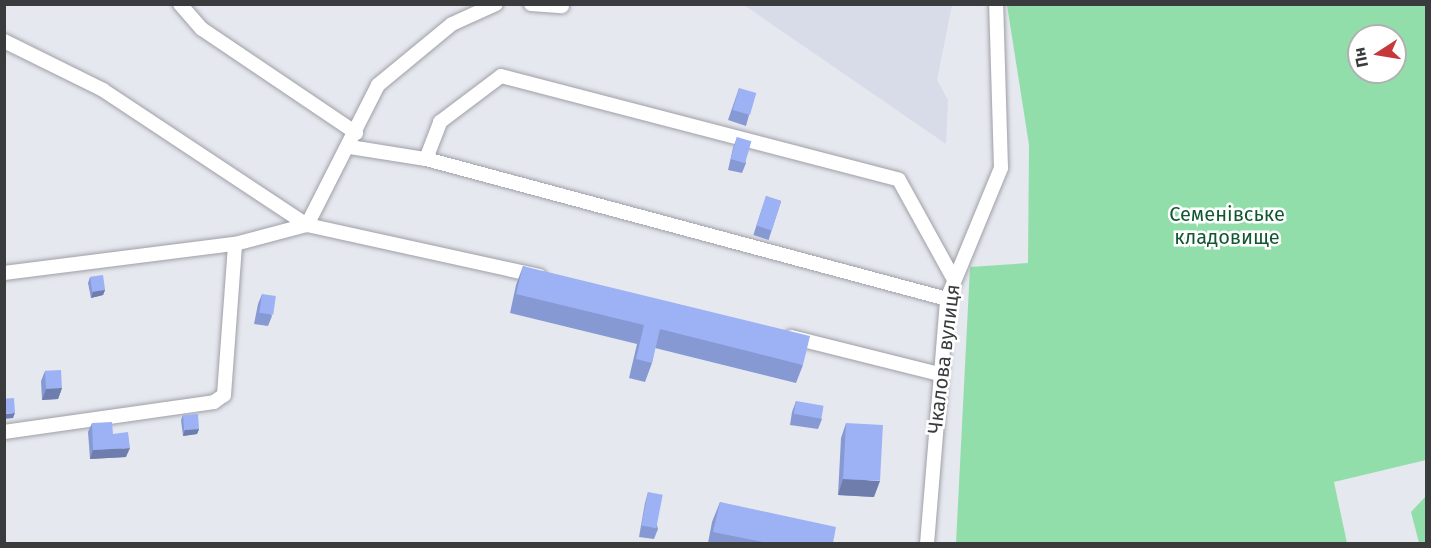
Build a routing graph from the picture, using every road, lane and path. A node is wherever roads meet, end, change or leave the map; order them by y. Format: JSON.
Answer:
{"nodes":[{"id":1,"x":180,"y":4,"type":"edge"},
{"id":2,"x":496,"y":4,"type":"edge"},
{"id":3,"x":531,"y":4,"type":"edge"},
{"id":4,"x":996,"y":4,"type":"edge"},
{"id":5,"x":562,"y":6,"type":"dead end"},
{"id":6,"x":4,"y":41,"type":"edge"},
{"id":7,"x":356,"y":133,"type":"junction"},
{"id":8,"x":350,"y":147,"type":"junction"},
{"id":9,"x":426,"y":159,"type":"junction"},
{"id":10,"x":307,"y":225,"type":"junction"},
{"id":11,"x":235,"y":244,"type":"junction"},
{"id":12,"x":4,"y":273,"type":"edge"},
{"id":13,"x":953,"y":278,"type":"junction"},
{"id":14,"x":551,"y":279,"type":"edge"},
{"id":15,"x":947,"y":299,"type":"junction"},
{"id":16,"x":780,"y":334,"type":"edge"},
{"id":17,"x":939,"y":374,"type":"junction"},
{"id":18,"x":4,"y":432,"type":"edge"},
{"id":19,"x":927,"y":543,"type":"edge"}],
"edges":[{"from":1,"to":7,"type":"street"},
{"from":2,"to":7,"type":"street"},
{"from":3,"to":5,"type":"street"},
{"from":4,"to":13,"type":"street","name":"Чкалова вулиця"},
{"from":6,"to":10,"type":"street"},
{"from":7,"to":8,"type":"street"},
{"from":8,"to":9,"type":"street"},
{"from":8,"to":10,"type":"street"},
{"from":9,"to":13,"type":"street"},
{"from":9,"to":15,"type":"street"},
{"from":10,"to":11,"type":"street"},
{"from":10,"to":14,"type":"street"},
{"from":11,"to":12,"type":"street"},
{"from":11,"to":18,"type":"street"},
{"from":13,"to":15,"type":"street","name":"Чкалова вулиця"},
{"from":15,"to":17,"type":"street","name":"Чкалова вулиця"},
{"from":16,"to":17,"type":"street"},
{"from":17,"to":19,"type":"street","name":"Чкалова вулиця"}]}
